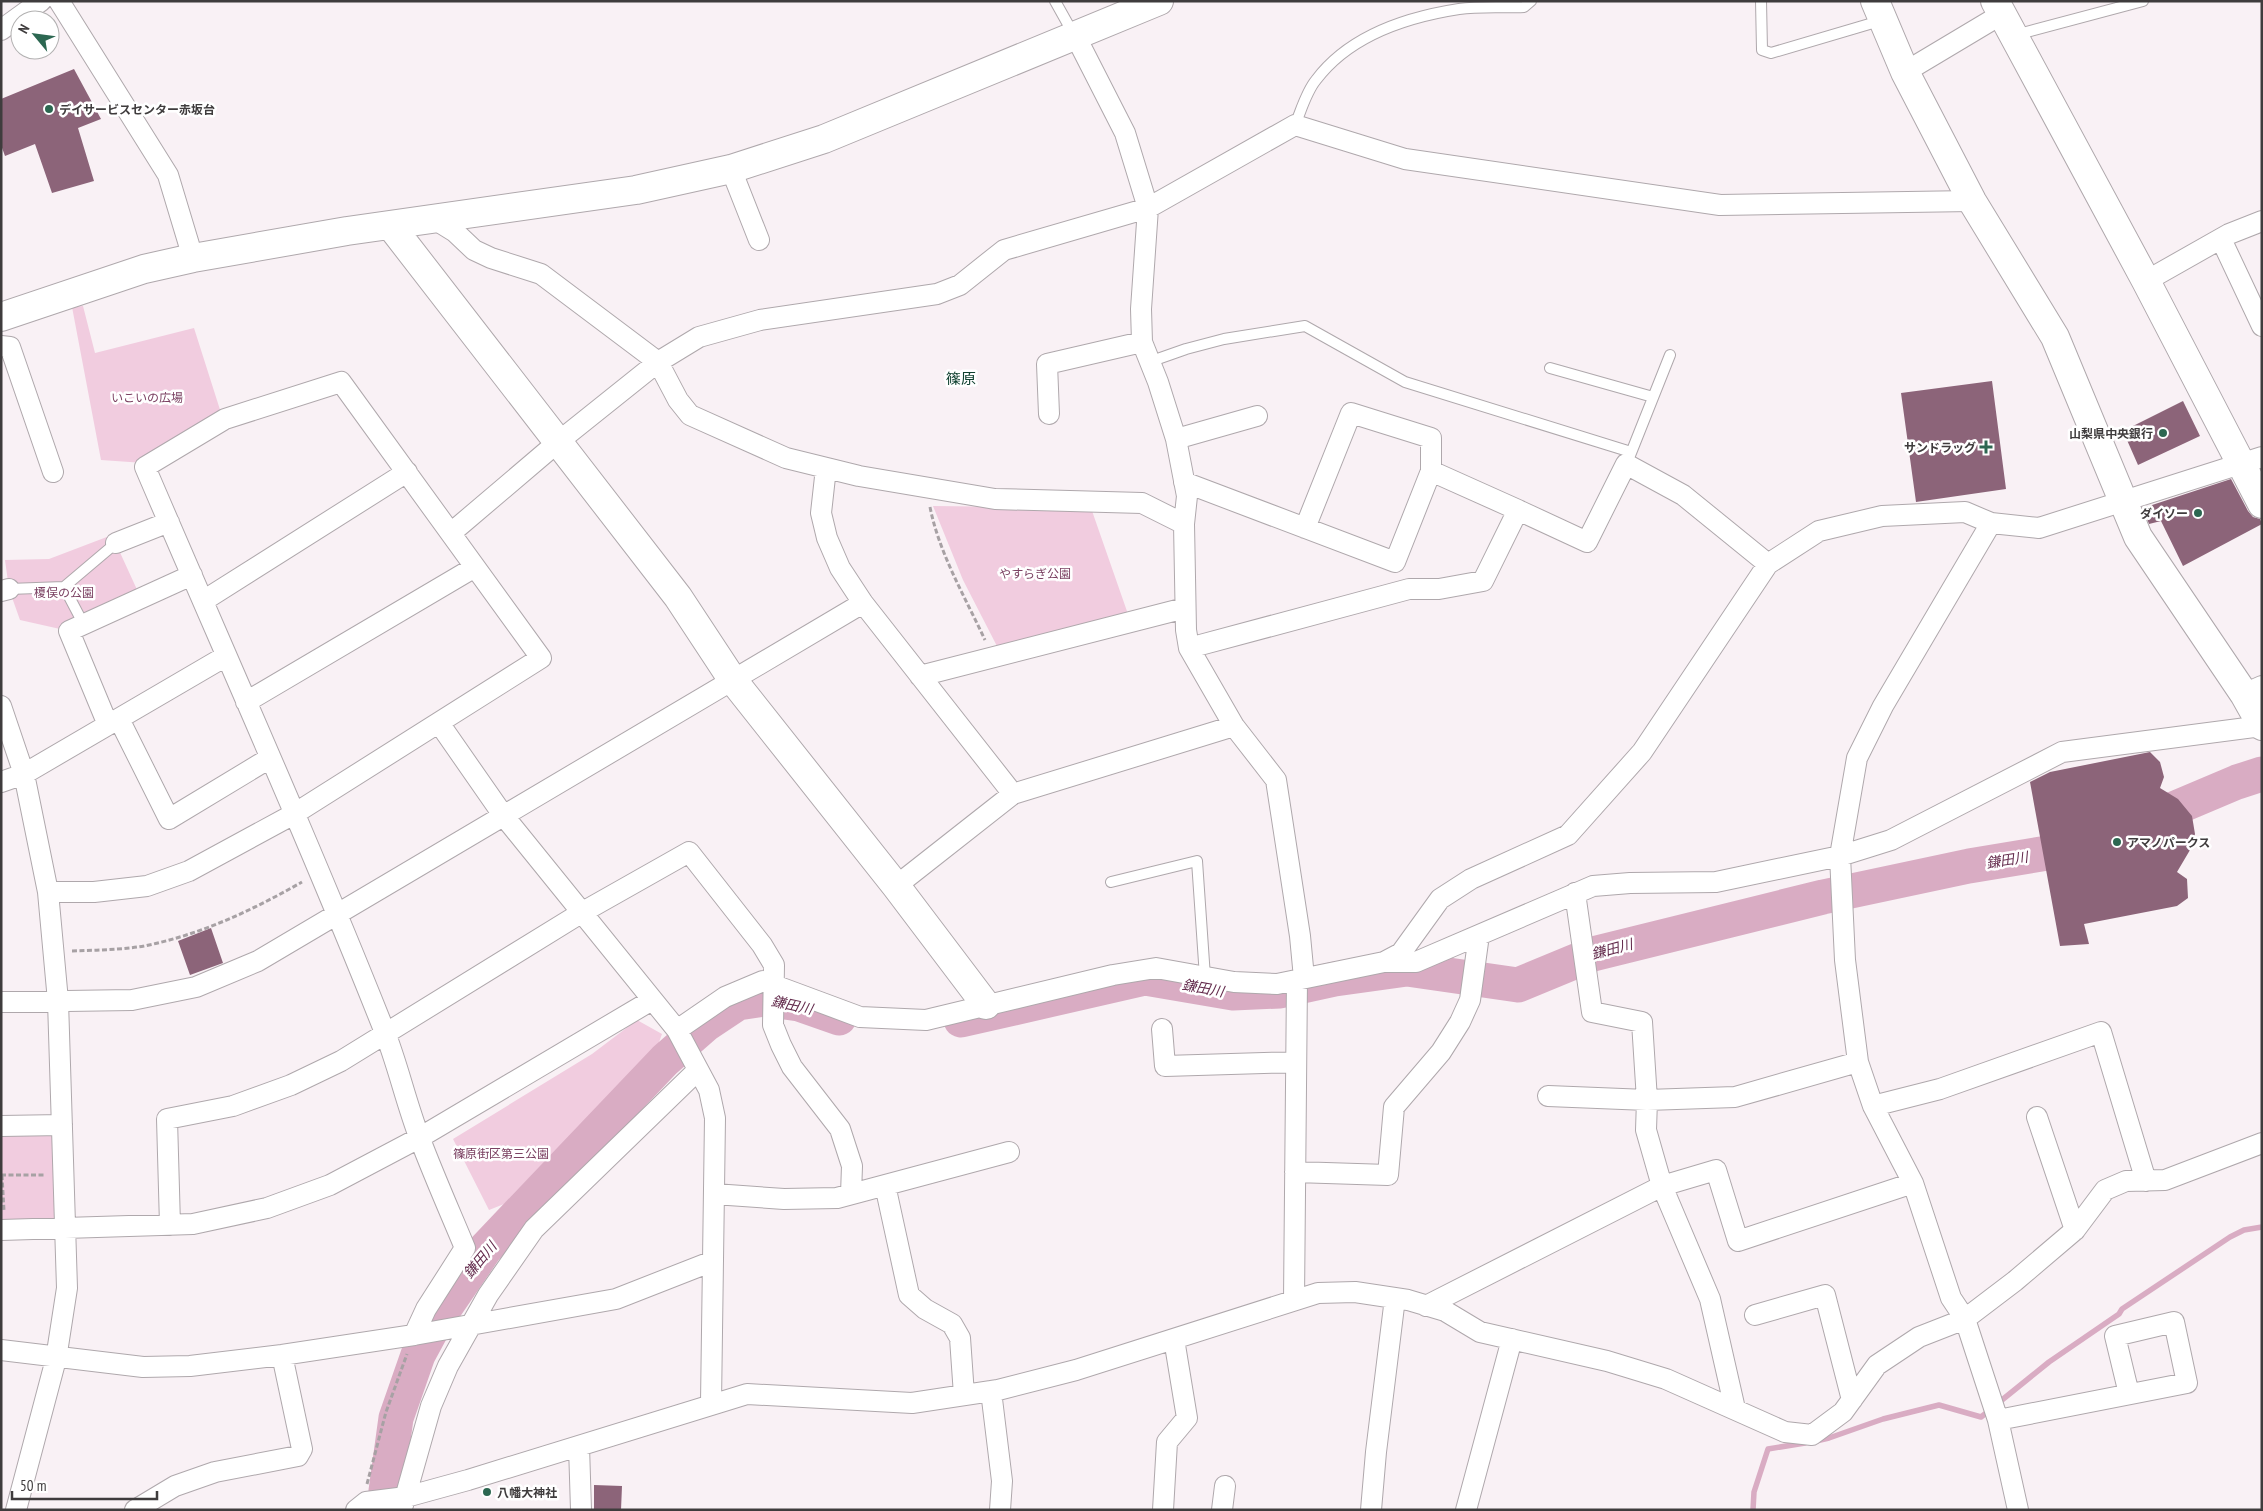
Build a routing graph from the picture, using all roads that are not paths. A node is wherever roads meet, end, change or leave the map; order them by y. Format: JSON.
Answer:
{"nodes":[{"id":1,"x":41,"y":1,"type":"edge"},
{"id":2,"x":60,"y":1,"type":"edge"},
{"id":3,"x":1055,"y":1,"type":"edge"},
{"id":4,"x":1159,"y":1,"type":"edge"},
{"id":5,"x":1531,"y":1,"type":"edge"},
{"id":6,"x":1761,"y":1,"type":"edge"},
{"id":7,"x":2143,"y":1,"type":"edge"},
{"id":8,"x":1879,"y":11,"type":"edge"},
{"id":9,"x":2004,"y":17,"type":"edge"},
{"id":10,"x":1,"y":30,"type":"edge"},
{"id":11,"x":1076,"y":37,"type":"junction"},
{"id":12,"x":1905,"y":72,"type":"junction"},
{"id":13,"x":1295,"y":125,"type":"junction"},
{"id":14,"x":731,"y":169,"type":"junction"},
{"id":15,"x":1972,"y":201,"type":"junction"},
{"id":16,"x":1148,"y":208,"type":"junction"},
{"id":17,"x":434,"y":219,"type":"junction"},
{"id":18,"x":2262,"y":221,"type":"edge"},
{"id":19,"x":391,"y":226,"type":"junction"},
{"id":20,"x":2221,"y":239,"type":"junction"},
{"id":21,"x":759,"y":240,"type":"dead end"},
{"id":22,"x":193,"y":258,"type":"junction"},
{"id":23,"x":2146,"y":281,"type":"junction"},
{"id":24,"x":1,"y":317,"type":"edge"},
{"id":25,"x":2262,"y":326,"type":"edge"},
{"id":26,"x":1142,"y":342,"type":"junction"},
{"id":27,"x":1,"y":346,"type":"edge"},
{"id":28,"x":1670,"y":356,"type":"dead end"},
{"id":29,"x":658,"y":362,"type":"junction"},
{"id":30,"x":1149,"y":362,"type":"junction"},
{"id":31,"x":1550,"y":368,"type":"dead end"},
{"id":32,"x":1653,"y":397,"type":"junction"},
{"id":33,"x":1049,"y":414,"type":"dead end"},
{"id":34,"x":1257,"y":416,"type":"dead end"},
{"id":35,"x":1176,"y":439,"type":"junction"},
{"id":36,"x":558,"y":442,"type":"junction"},
{"id":37,"x":1629,"y":458,"type":"junction"},
{"id":38,"x":2250,"y":460,"type":"edge"},
{"id":39,"x":826,"y":468,"type":"junction"},
{"id":40,"x":1431,"y":471,"type":"junction"},
{"id":41,"x":53,"y":472,"type":"dead end"},
{"id":42,"x":407,"y":472,"type":"junction"},
{"id":43,"x":1184,"y":482,"type":"junction"},
{"id":44,"x":2122,"y":502,"type":"junction"},
{"id":45,"x":2262,"y":504,"type":"edge"},
{"id":46,"x":1518,"y":510,"type":"junction"},
{"id":47,"x":169,"y":522,"type":"junction"},
{"id":48,"x":1991,"y":523,"type":"junction"},
{"id":49,"x":1184,"y":524,"type":"junction"},
{"id":50,"x":1305,"y":528,"type":"junction"},
{"id":51,"x":451,"y":533,"type":"junction"},
{"id":52,"x":116,"y":543,"type":"joint"},
{"id":53,"x":1768,"y":564,"type":"junction"},
{"id":54,"x":475,"y":567,"type":"junction"},
{"id":55,"x":192,"y":575,"type":"junction"},
{"id":56,"x":64,"y":587,"type":"junction"},
{"id":57,"x":5,"y":590,"type":"edge"},
{"id":58,"x":203,"y":602,"type":"junction"},
{"id":59,"x":863,"y":603,"type":"junction"},
{"id":60,"x":1185,"y":608,"type":"junction"},
{"id":61,"x":84,"y":625,"type":"junction"},
{"id":62,"x":1189,"y":648,"type":"junction"},
{"id":63,"x":226,"y":656,"type":"junction"},
{"id":64,"x":920,"y":676,"type":"junction"},
{"id":65,"x":732,"y":679,"type":"junction"},
{"id":66,"x":2253,"y":690,"type":"edge"},
{"id":67,"x":246,"y":702,"type":"junction"},
{"id":68,"x":1,"y":706,"type":"edge"},
{"id":69,"x":114,"y":722,"type":"junction"},
{"id":70,"x":439,"y":723,"type":"junction"},
{"id":71,"x":1234,"y":726,"type":"junction"},
{"id":72,"x":2262,"y":726,"type":"edge"},
{"id":73,"x":270,"y":758,"type":"junction"},
{"id":74,"x":24,"y":774,"type":"junction"},
{"id":75,"x":1,"y":782,"type":"edge"},
{"id":76,"x":1013,"y":794,"type":"junction"},
{"id":77,"x":294,"y":814,"type":"junction"},
{"id":78,"x":503,"y":815,"type":"junction"},
{"id":79,"x":1840,"y":856,"type":"junction"},
{"id":80,"x":1111,"y":882,"type":"dead end"},
{"id":81,"x":896,"y":886,"type":"junction"},
{"id":82,"x":48,"y":892,"type":"junction"},
{"id":83,"x":1575,"y":894,"type":"junction"},
{"id":84,"x":581,"y":913,"type":"junction"},
{"id":85,"x":336,"y":914,"type":"junction"},
{"id":86,"x":1479,"y":935,"type":"junction"},
{"id":87,"x":1384,"y":962,"type":"junction"},
{"id":88,"x":1205,"y":977,"type":"junction"},
{"id":89,"x":1300,"y":979,"type":"junction"},
{"id":90,"x":773,"y":986,"type":"junction"},
{"id":91,"x":652,"y":1000,"type":"junction"},
{"id":92,"x":58,"y":1001,"type":"junction"},
{"id":93,"x":1,"y":1002,"type":"edge"},
{"id":94,"x":986,"y":1005,"type":"junction"},
{"id":95,"x":1162,"y":1029,"type":"dead end"},
{"id":96,"x":677,"y":1030,"type":"junction"},
{"id":97,"x":386,"y":1032,"type":"junction"},
{"id":98,"x":1296,"y":1062,"type":"junction"},
{"id":99,"x":1858,"y":1062,"type":"junction"},
{"id":100,"x":698,"y":1070,"type":"junction"},
{"id":101,"x":1548,"y":1096,"type":"dead end"},
{"id":102,"x":1647,"y":1100,"type":"junction"},
{"id":103,"x":1873,"y":1106,"type":"junction"},
{"id":104,"x":2037,"y":1117,"type":"dead end"},
{"id":105,"x":62,"y":1125,"type":"junction"},
{"id":106,"x":1,"y":1126,"type":"edge"},
{"id":107,"x":419,"y":1138,"type":"junction"},
{"id":108,"x":2262,"y":1143,"type":"edge"},
{"id":109,"x":1009,"y":1152,"type":"dead end"},
{"id":110,"x":1295,"y":1172,"type":"junction"},
{"id":111,"x":2146,"y":1180,"type":"junction"},
{"id":112,"x":1913,"y":1183,"type":"junction"},
{"id":113,"x":886,"y":1185,"type":"junction"},
{"id":114,"x":1662,"y":1186,"type":"junction"},
{"id":115,"x":714,"y":1194,"type":"junction"},
{"id":116,"x":851,"y":1194,"type":"junction"},
{"id":117,"x":170,"y":1225,"type":"junction"},
{"id":118,"x":64,"y":1229,"type":"junction"},
{"id":119,"x":3,"y":1230,"type":"edge"},
{"id":120,"x":2075,"y":1230,"type":"junction"},
{"id":121,"x":713,"y":1261,"type":"junction"},
{"id":122,"x":1395,"y":1298,"type":"junction"},
{"id":123,"x":1294,"y":1300,"type":"junction"},
{"id":124,"x":1426,"y":1306,"type":"junction"},
{"id":125,"x":1755,"y":1314,"type":"dead end"},
{"id":126,"x":1965,"y":1319,"type":"junction"},
{"id":127,"x":470,"y":1325,"type":"junction"},
{"id":128,"x":414,"y":1335,"type":"junction"},
{"id":129,"x":1174,"y":1339,"type":"junction"},
{"id":130,"x":1512,"y":1339,"type":"junction"},
{"id":131,"x":1,"y":1350,"type":"edge"},
{"id":132,"x":282,"y":1355,"type":"junction"},
{"id":133,"x":56,"y":1359,"type":"junction"},
{"id":134,"x":992,"y":1391,"type":"junction"},
{"id":135,"x":2130,"y":1394,"type":"dead end"},
{"id":136,"x":964,"y":1395,"type":"junction"},
{"id":137,"x":1852,"y":1400,"type":"junction"},
{"id":138,"x":710,"y":1404,"type":"junction"},
{"id":139,"x":1735,"y":1409,"type":"junction"},
{"id":140,"x":1998,"y":1420,"type":"junction"},
{"id":141,"x":579,"y":1446,"type":"junction"},
{"id":142,"x":1225,"y":1486,"type":"dead end"},
{"id":143,"x":404,"y":1503,"type":"edge"},
{"id":144,"x":361,"y":1506,"type":"edge"},
{"id":145,"x":16,"y":1510,"type":"edge"},
{"id":146,"x":135,"y":1510,"type":"edge"},
{"id":147,"x":581,"y":1510,"type":"edge"},
{"id":148,"x":1000,"y":1510,"type":"edge"},
{"id":149,"x":1163,"y":1510,"type":"edge"},
{"id":150,"x":1222,"y":1510,"type":"edge"},
{"id":151,"x":1371,"y":1510,"type":"edge"},
{"id":152,"x":1466,"y":1510,"type":"edge"},
{"id":153,"x":2018,"y":1510,"type":"edge"}],
"edges":[{"from":1,"to":10,"type":"street"},
{"from":2,"to":22,"type":"street"},
{"from":3,"to":11,"type":"lane"},
{"from":4,"to":11,"type":"street"},
{"from":5,"to":13,"type":"lane"},
{"from":6,"to":8,"type":"lane"},
{"from":7,"to":9,"type":"lane"},
{"from":8,"to":12,"type":"street"},
{"from":9,"to":12,"type":"street"},
{"from":9,"to":23,"type":"street"},
{"from":11,"to":14,"type":"street"},
{"from":11,"to":16,"type":"street"},
{"from":12,"to":15,"type":"street"},
{"from":13,"to":15,"type":"street"},
{"from":13,"to":16,"type":"street"},
{"from":14,"to":17,"type":"street"},
{"from":14,"to":21,"type":"street"},
{"from":15,"to":44,"type":"street"},
{"from":16,"to":26,"type":"street"},
{"from":16,"to":29,"type":"street"},
{"from":17,"to":19,"type":"street"},
{"from":17,"to":29,"type":"street"},
{"from":18,"to":20,"type":"street"},
{"from":19,"to":22,"type":"street"},
{"from":19,"to":36,"type":"street"},
{"from":20,"to":23,"type":"street"},
{"from":20,"to":25,"type":"street"},
{"from":22,"to":24,"type":"street"},
{"from":23,"to":38,"type":"street"},
{"from":26,"to":30,"type":"street"},
{"from":26,"to":33,"type":"street"},
{"from":27,"to":41,"type":"street"},
{"from":28,"to":32,"type":"lane"},
{"from":29,"to":36,"type":"street"},
{"from":29,"to":39,"type":"street"},
{"from":30,"to":35,"type":"street"},
{"from":30,"to":37,"type":"lane"},
{"from":31,"to":32,"type":"lane"},
{"from":32,"to":37,"type":"lane"},
{"from":34,"to":35,"type":"street"},
{"from":35,"to":43,"type":"street"},
{"from":36,"to":51,"type":"street"},
{"from":36,"to":65,"type":"street"},
{"from":37,"to":46,"type":"street"},
{"from":37,"to":53,"type":"street"},
{"from":38,"to":44,"type":"street"},
{"from":38,"to":45,"type":"street"},
{"from":39,"to":49,"type":"street"},
{"from":39,"to":59,"type":"street"},
{"from":40,"to":46,"type":"street"},
{"from":40,"to":50,"type":"street"},
{"from":40,"to":50,"type":"street"},
{"from":42,"to":47,"type":"street"},
{"from":42,"to":51,"type":"street"},
{"from":42,"to":58,"type":"street"},
{"from":43,"to":49,"type":"street"},
{"from":43,"to":50,"type":"street"},
{"from":44,"to":48,"type":"street"},
{"from":44,"to":66,"type":"street"},
{"from":46,"to":62,"type":"street"},
{"from":47,"to":52,"type":"street"},
{"from":47,"to":55,"type":"street"},
{"from":48,"to":53,"type":"street"},
{"from":48,"to":79,"type":"street"},
{"from":49,"to":60,"type":"street"},
{"from":51,"to":54,"type":"street"},
{"from":52,"to":56,"type":"lane"},
{"from":53,"to":87,"type":"street"},
{"from":54,"to":67,"type":"street"},
{"from":54,"to":70,"type":"street"},
{"from":55,"to":58,"type":"street"},
{"from":55,"to":61,"type":"street"},
{"from":56,"to":57,"type":"lane"},
{"from":56,"to":61,"type":"lane"},
{"from":58,"to":63,"type":"street"},
{"from":59,"to":64,"type":"street"},
{"from":59,"to":65,"type":"street"},
{"from":60,"to":62,"type":"street"},
{"from":60,"to":64,"type":"street"},
{"from":61,"to":69,"type":"street"},
{"from":62,"to":71,"type":"street"},
{"from":63,"to":67,"type":"street"},
{"from":63,"to":69,"type":"street"},
{"from":64,"to":76,"type":"street"},
{"from":65,"to":78,"type":"street"},
{"from":65,"to":81,"type":"street"},
{"from":66,"to":72,"type":"street"},
{"from":67,"to":73,"type":"street"},
{"from":68,"to":74,"type":"street"},
{"from":69,"to":73,"type":"street"},
{"from":69,"to":74,"type":"street"},
{"from":70,"to":77,"type":"street"},
{"from":70,"to":78,"type":"street"},
{"from":71,"to":76,"type":"street"},
{"from":71,"to":89,"type":"street"},
{"from":72,"to":79,"type":"street"},
{"from":73,"to":77,"type":"street"},
{"from":74,"to":75,"type":"street"},
{"from":74,"to":82,"type":"street"},
{"from":76,"to":81,"type":"street"},
{"from":77,"to":82,"type":"street"},
{"from":77,"to":85,"type":"street"},
{"from":78,"to":84,"type":"street"},
{"from":78,"to":85,"type":"street"},
{"from":79,"to":83,"type":"street"},
{"from":79,"to":99,"type":"street"},
{"from":80,"to":88,"type":"lane"},
{"from":81,"to":94,"type":"street"},
{"from":82,"to":92,"type":"street"},
{"from":83,"to":86,"type":"street"},
{"from":83,"to":102,"type":"street"},
{"from":84,"to":90,"type":"street"},
{"from":84,"to":91,"type":"street"},
{"from":84,"to":97,"type":"street"},
{"from":85,"to":92,"type":"street"},
{"from":85,"to":97,"type":"street"},
{"from":86,"to":87,"type":"street"},
{"from":86,"to":110,"type":"street"},
{"from":87,"to":89,"type":"street"},
{"from":88,"to":89,"type":"street"},
{"from":88,"to":94,"type":"street"},
{"from":89,"to":98,"type":"street"},
{"from":90,"to":94,"type":"street"},
{"from":90,"to":96,"type":"street"},
{"from":90,"to":116,"type":"street"},
{"from":91,"to":96,"type":"street"},
{"from":91,"to":107,"type":"street"},
{"from":92,"to":93,"type":"street"},
{"from":92,"to":105,"type":"street"},
{"from":95,"to":98,"type":"street"},
{"from":96,"to":100,"type":"street"},
{"from":97,"to":107,"type":"street"},
{"from":97,"to":117,"type":"street"},
{"from":98,"to":110,"type":"street"},
{"from":99,"to":102,"type":"street"},
{"from":99,"to":103,"type":"street"},
{"from":100,"to":115,"type":"street"},
{"from":100,"to":127,"type":"street"},
{"from":101,"to":102,"type":"street"},
{"from":102,"to":114,"type":"street"},
{"from":103,"to":111,"type":"street"},
{"from":103,"to":112,"type":"street"},
{"from":104,"to":120,"type":"street"},
{"from":105,"to":106,"type":"street"},
{"from":105,"to":118,"type":"street"},
{"from":107,"to":117,"type":"street"},
{"from":107,"to":128,"type":"street"},
{"from":108,"to":111,"type":"street"},
{"from":109,"to":113,"type":"street"},
{"from":110,"to":123,"type":"street"},
{"from":111,"to":120,"type":"street"},
{"from":112,"to":114,"type":"street"},
{"from":112,"to":126,"type":"street"},
{"from":113,"to":116,"type":"street"},
{"from":113,"to":136,"type":"street"},
{"from":114,"to":124,"type":"street"},
{"from":114,"to":139,"type":"street"},
{"from":115,"to":116,"type":"street"},
{"from":115,"to":121,"type":"street"},
{"from":117,"to":118,"type":"street"},
{"from":118,"to":119,"type":"street"},
{"from":118,"to":133,"type":"street"},
{"from":120,"to":126,"type":"street"},
{"from":121,"to":127,"type":"street"},
{"from":121,"to":138,"type":"street"},
{"from":122,"to":123,"type":"street"},
{"from":122,"to":124,"type":"street"},
{"from":122,"to":151,"type":"street"},
{"from":123,"to":129,"type":"street"},
{"from":124,"to":130,"type":"street"},
{"from":125,"to":137,"type":"street"},
{"from":126,"to":137,"type":"street"},
{"from":126,"to":140,"type":"street"},
{"from":127,"to":128,"type":"street"},
{"from":127,"to":143,"type":"street"},
{"from":128,"to":132,"type":"street"},
{"from":129,"to":134,"type":"street"},
{"from":129,"to":149,"type":"street"},
{"from":130,"to":139,"type":"street"},
{"from":130,"to":152,"type":"street"},
{"from":131,"to":133,"type":"street"},
{"from":132,"to":133,"type":"street"},
{"from":132,"to":146,"type":"street"},
{"from":133,"to":145,"type":"street"},
{"from":134,"to":136,"type":"street"},
{"from":134,"to":148,"type":"street"},
{"from":135,"to":140,"type":"street"},
{"from":136,"to":138,"type":"street"},
{"from":137,"to":139,"type":"street"},
{"from":138,"to":141,"type":"street"},
{"from":140,"to":153,"type":"street"},
{"from":141,"to":143,"type":"street"},
{"from":141,"to":147,"type":"street"},
{"from":142,"to":150,"type":"street"},
{"from":143,"to":144,"type":"street"}]}
